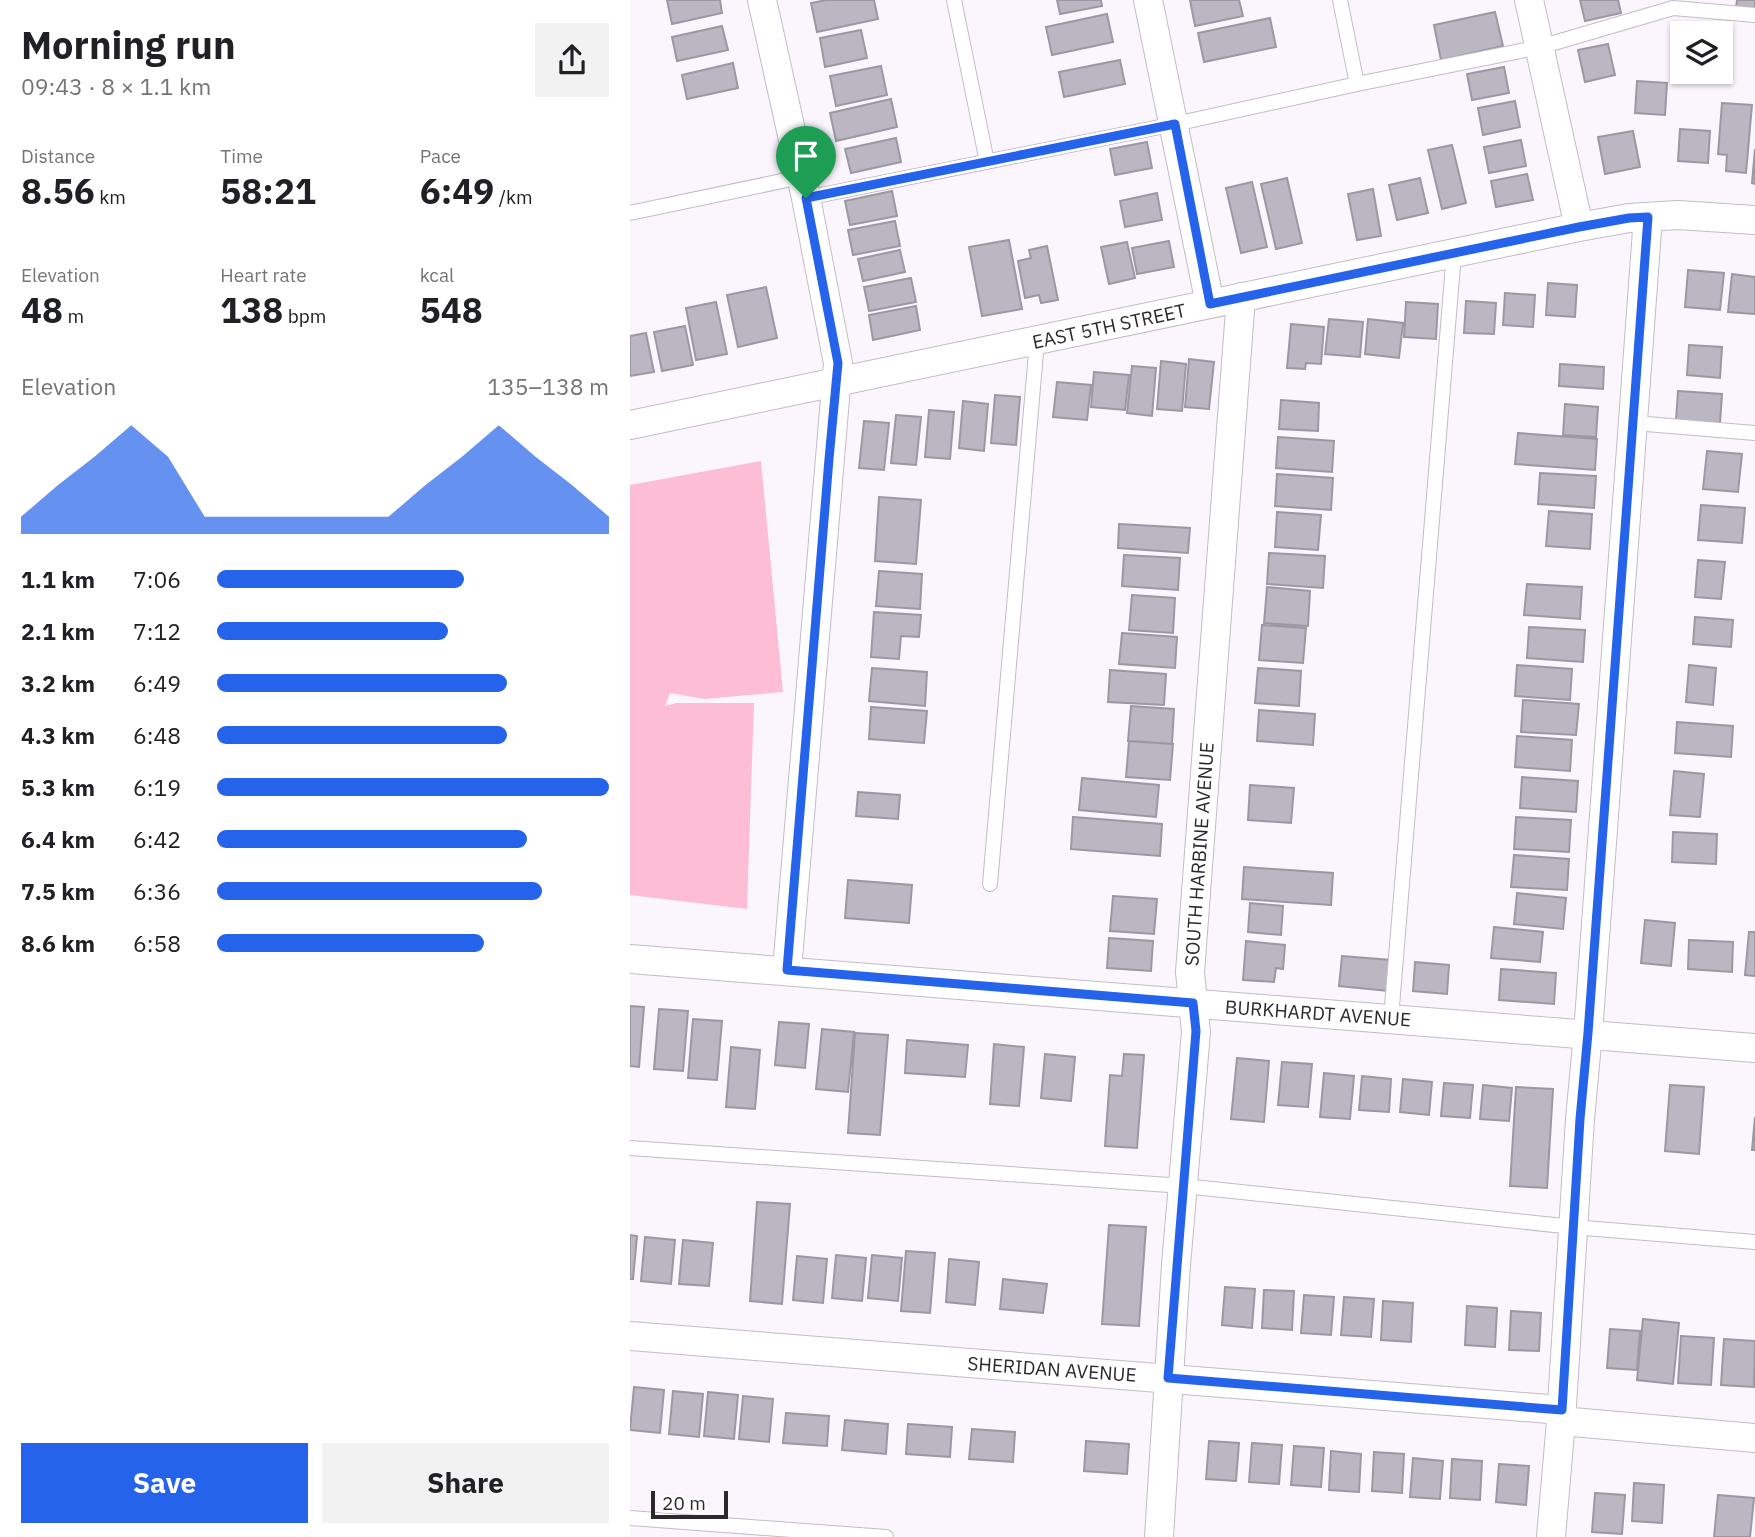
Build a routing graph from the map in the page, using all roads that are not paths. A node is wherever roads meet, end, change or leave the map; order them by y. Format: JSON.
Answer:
{"nodes":[{"id":1,"x":762,"y":0,"type":"edge"},
{"id":2,"x":954,"y":0,"type":"edge"},
{"id":3,"x":1148,"y":0,"type":"edge"},
{"id":4,"x":1340,"y":0,"type":"edge"},
{"id":5,"x":1529,"y":0,"type":"edge"},
{"id":6,"x":1673,"y":4,"type":"edge"},
{"id":7,"x":1755,"y":15,"type":"edge"},
{"id":8,"x":1539,"y":47,"type":"junction"},
{"id":9,"x":1357,"y":84,"type":"junction"},
{"id":10,"x":1175,"y":124,"type":"junction"},
{"id":11,"x":987,"y":162,"type":"junction"},
{"id":12,"x":804,"y":188,"type":"junction"},
{"id":13,"x":630,"y":213,"type":"edge"},
{"id":14,"x":1648,"y":217,"type":"junction"},
{"id":15,"x":1755,"y":220,"type":"edge"},
{"id":16,"x":1579,"y":227,"type":"junction"},
{"id":17,"x":1454,"y":253,"type":"junction"},
{"id":18,"x":1241,"y":297,"type":"junction"},
{"id":19,"x":1210,"y":304,"type":"junction"},
{"id":20,"x":1037,"y":341,"type":"junction"},
{"id":21,"x":838,"y":382,"type":"junction"},
{"id":22,"x":1634,"y":422,"type":"junction"},
{"id":23,"x":630,"y":425,"type":"edge"},
{"id":24,"x":1755,"y":433,"type":"edge"},
{"id":25,"x":990,"y":884,"type":"dead end"},
{"id":26,"x":630,"y":959,"type":"edge"},
{"id":27,"x":787,"y":970,"type":"junction"},
{"id":28,"x":1193,"y":1003,"type":"junction"},
{"id":29,"x":1391,"y":1018,"type":"junction"},
{"id":30,"x":1588,"y":1033,"type":"junction"},
{"id":31,"x":1755,"y":1048,"type":"edge"},
{"id":32,"x":630,"y":1148,"type":"edge"},
{"id":33,"x":1184,"y":1186,"type":"junction"},
{"id":34,"x":1573,"y":1227,"type":"junction"},
{"id":35,"x":1755,"y":1242,"type":"edge"},
{"id":36,"x":630,"y":1336,"type":"edge"},
{"id":37,"x":1168,"y":1378,"type":"junction"},
{"id":38,"x":1561,"y":1415,"type":"junction"},
{"id":39,"x":1755,"y":1438,"type":"edge"},
{"id":40,"x":630,"y":1518,"type":"edge"},
{"id":41,"x":886,"y":1537,"type":"edge"},
{"id":42,"x":1158,"y":1537,"type":"edge"},
{"id":43,"x":1551,"y":1537,"type":"edge"}],
"edges":[{"from":1,"to":12,"type":"street"},
{"from":2,"to":11,"type":"lane"},
{"from":3,"to":10,"type":"street"},
{"from":4,"to":9,"type":"lane"},
{"from":5,"to":8,"type":"street"},
{"from":6,"to":7,"type":"lane"},
{"from":6,"to":8,"type":"lane"},
{"from":8,"to":9,"type":"lane"},
{"from":8,"to":16,"type":"street"},
{"from":9,"to":10,"type":"lane"},
{"from":10,"to":11,"type":"lane"},
{"from":10,"to":19,"type":"street"},
{"from":11,"to":12,"type":"lane"},
{"from":12,"to":13,"type":"lane"},
{"from":12,"to":21,"type":"street"},
{"from":14,"to":15,"type":"street","name":"EAST 5TH STREET"},
{"from":14,"to":16,"type":"street","name":"EAST 5TH STREET"},
{"from":14,"to":22,"type":"street"},
{"from":16,"to":17,"type":"street","name":"EAST 5TH STREET"},
{"from":17,"to":18,"type":"street","name":"EAST 5TH STREET"},
{"from":17,"to":29,"type":"lane"},
{"from":18,"to":19,"type":"street","name":"EAST 5TH STREET"},
{"from":18,"to":28,"type":"street","name":"SOUTH HARBINE AVENUE"},
{"from":19,"to":20,"type":"street","name":"EAST 5TH STREET"},
{"from":20,"to":21,"type":"street","name":"EAST 5TH STREET"},
{"from":20,"to":25,"type":"lane"},
{"from":21,"to":23,"type":"street","name":"EAST 5TH STREET"},
{"from":21,"to":27,"type":"street"},
{"from":22,"to":24,"type":"lane"},
{"from":22,"to":30,"type":"street"},
{"from":26,"to":27,"type":"street","name":"BURKHARDT AVENUE"},
{"from":27,"to":28,"type":"street","name":"BURKHARDT AVENUE"},
{"from":28,"to":29,"type":"street","name":"BURKHARDT AVENUE"},
{"from":28,"to":33,"type":"street","name":"SOUTH HARBINE AVENUE"},
{"from":29,"to":30,"type":"street","name":"BURKHARDT AVENUE"},
{"from":30,"to":31,"type":"street","name":"BURKHARDT AVENUE"},
{"from":30,"to":34,"type":"street"},
{"from":32,"to":33,"type":"lane"},
{"from":33,"to":34,"type":"lane"},
{"from":33,"to":37,"type":"street","name":"SOUTH HARBINE AVENUE"},
{"from":34,"to":35,"type":"lane"},
{"from":34,"to":38,"type":"street"},
{"from":36,"to":37,"type":"street","name":"SHERIDAN AVENUE"},
{"from":37,"to":38,"type":"street","name":"SHERIDAN AVENUE"},
{"from":37,"to":42,"type":"street","name":"SOUTH HARBINE AVENUE"},
{"from":38,"to":39,"type":"street","name":"SHERIDAN AVENUE"},
{"from":38,"to":43,"type":"street"},
{"from":40,"to":41,"type":"lane"}]}
